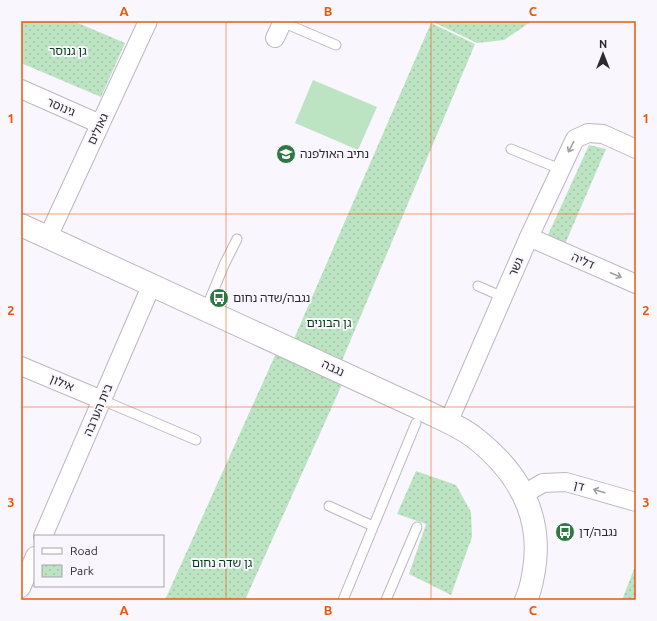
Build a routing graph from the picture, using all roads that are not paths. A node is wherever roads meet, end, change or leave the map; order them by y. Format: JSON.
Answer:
{"nodes":[{"id":1,"x":148,"y":21,"type":"edge"},
{"id":2,"x":282,"y":21,"type":"edge"},
{"id":3,"x":275,"y":38,"type":"dead end"},
{"id":4,"x":336,"y":45,"type":"dead end"},
{"id":5,"x":21,"y":89,"type":"edge"},
{"id":6,"x":100,"y":124,"type":"junction"},
{"id":7,"x":636,"y":149,"type":"edge"},
{"id":8,"x":511,"y":150,"type":"dead end"},
{"id":9,"x":560,"y":169,"type":"junction"},
{"id":10,"x":21,"y":225,"type":"edge"},
{"id":11,"x":48,"y":237,"type":"junction"},
{"id":12,"x":529,"y":237,"type":"junction"},
{"id":13,"x":237,"y":240,"type":"dead end"},
{"id":14,"x":152,"y":284,"type":"junction"},
{"id":15,"x":636,"y":284,"type":"edge"},
{"id":16,"x":478,"y":286,"type":"dead end"},
{"id":17,"x":503,"y":297,"type":"junction"},
{"id":18,"x":205,"y":311,"type":"junction"},
{"id":19,"x":21,"y":366,"type":"edge"},
{"id":20,"x":102,"y":400,"type":"junction"},
{"id":21,"x":448,"y":422,"type":"junction"},
{"id":22,"x":416,"y":423,"type":"dead end"},
{"id":23,"x":196,"y":440,"type":"dead end"},
{"id":24,"x":524,"y":494,"type":"junction"},
{"id":25,"x":636,"y":502,"type":"edge"},
{"id":26,"x":329,"y":506,"type":"dead end"},
{"id":27,"x":374,"y":526,"type":"junction"},
{"id":28,"x":417,"y":527,"type":"dead end"},
{"id":29,"x":43,"y":535,"type":"edge"},
{"id":30,"x":34,"y":558,"type":"edge"},
{"id":31,"x":21,"y":588,"type":"edge"},
{"id":32,"x":343,"y":600,"type":"edge"},
{"id":33,"x":386,"y":600,"type":"edge"},
{"id":34,"x":526,"y":600,"type":"edge"}],
"edges":[{"from":1,"to":6,"type":"street","name":"גאולים"},
{"from":2,"to":3,"type":"street"},
{"from":2,"to":4,"type":"lane"},
{"from":5,"to":6,"type":"street","name":"גינוסר"},
{"from":6,"to":11,"type":"street","name":"גאולים"},
{"from":7,"to":9,"type":"street","name":"גשר","one_way":true},
{"from":8,"to":9,"type":"lane"},
{"from":9,"to":12,"type":"street","name":"גשר"},
{"from":10,"to":11,"type":"street","name":"נגבה"},
{"from":11,"to":14,"type":"street","name":"נגבה"},
{"from":12,"to":15,"type":"street","name":"דליה","one_way":true},
{"from":12,"to":17,"type":"street","name":"גשר"},
{"from":13,"to":18,"type":"lane"},
{"from":14,"to":18,"type":"street","name":"נגבה"},
{"from":14,"to":20,"type":"street","name":"בית הערבה"},
{"from":16,"to":17,"type":"lane"},
{"from":17,"to":21,"type":"street","name":"גשר"},
{"from":18,"to":21,"type":"street","name":"נגבה"},
{"from":19,"to":20,"type":"street","name":"אילון"},
{"from":20,"to":23,"type":"lane"},
{"from":20,"to":29,"type":"street","name":"בית הערבה"},
{"from":21,"to":24,"type":"street","name":"נגבה"},
{"from":22,"to":27,"type":"lane"},
{"from":25,"to":24,"type":"street","name":"דן","one_way":true},
{"from":24,"to":34,"type":"street","name":"נגבה"},
{"from":26,"to":27,"type":"lane"},
{"from":27,"to":32,"type":"lane"},
{"from":28,"to":33,"type":"lane"},
{"from":30,"to":31,"type":"street"}]}
